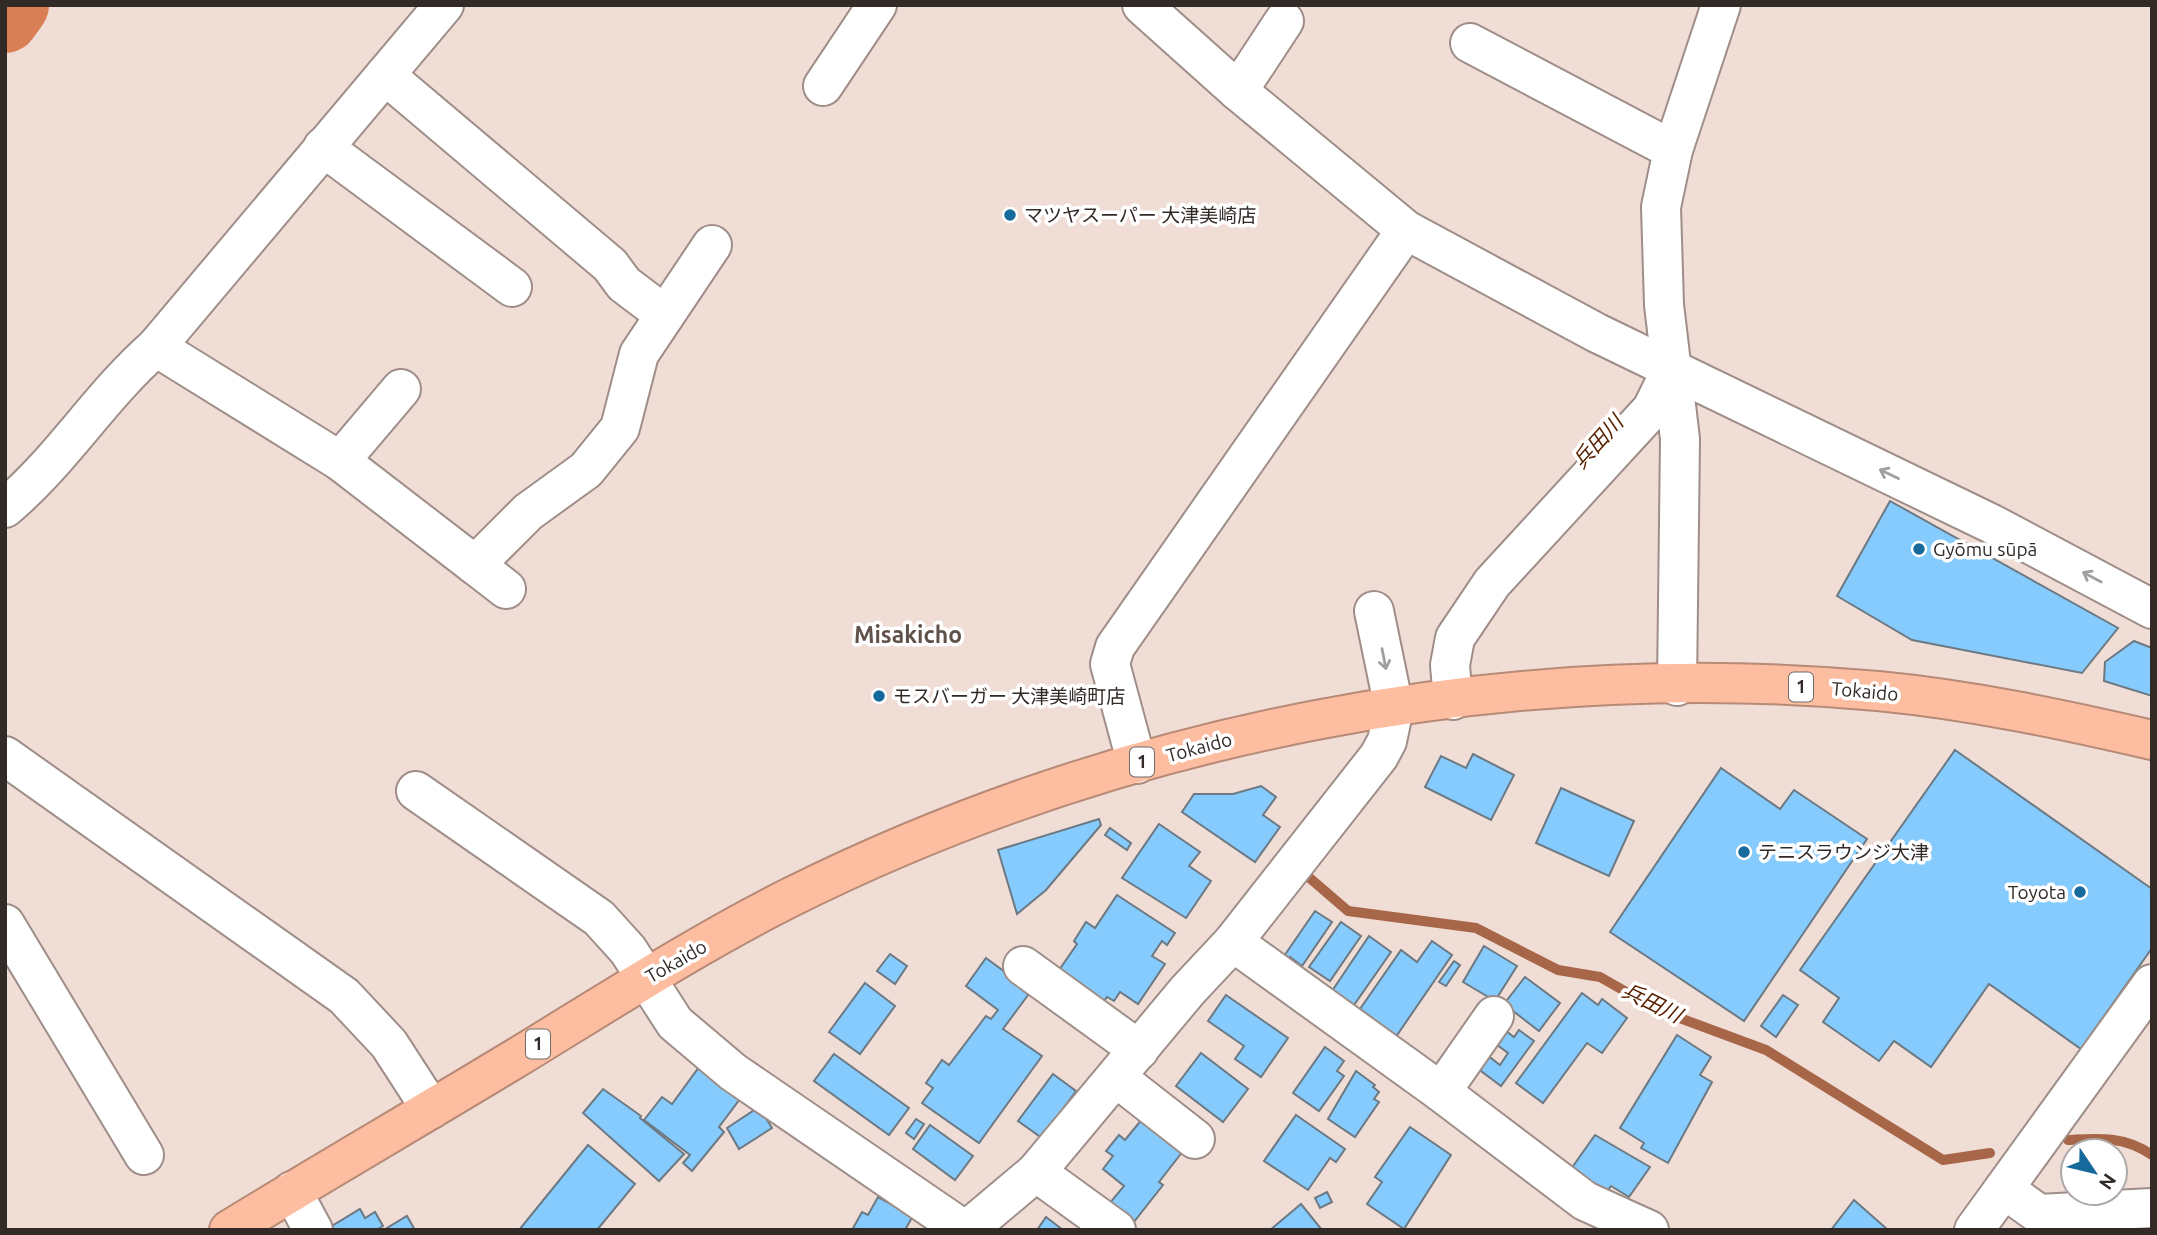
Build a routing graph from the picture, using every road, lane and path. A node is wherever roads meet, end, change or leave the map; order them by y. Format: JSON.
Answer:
{"nodes":[{"id":1,"x":444,"y":5,"type":"edge"},
{"id":2,"x":877,"y":5,"type":"edge"},
{"id":3,"x":1142,"y":5,"type":"edge"},
{"id":4,"x":1721,"y":5,"type":"edge"},
{"id":5,"x":1284,"y":21,"type":"dead end"},
{"id":6,"x":1470,"y":43,"type":"dead end"},
{"id":7,"x":385,"y":75,"type":"junction"},
{"id":8,"x":823,"y":86,"type":"dead end"},
{"id":9,"x":1238,"y":91,"type":"junction"},
{"id":10,"x":323,"y":147,"type":"junction"},
{"id":11,"x":1673,"y":150,"type":"junction"},
{"id":12,"x":1406,"y":230,"type":"junction"},
{"id":13,"x":712,"y":246,"type":"dead end"},
{"id":14,"x":512,"y":287,"type":"dead end"},
{"id":15,"x":665,"y":315,"type":"junction"},
{"id":16,"x":156,"y":348,"type":"junction"},
{"id":17,"x":1672,"y":368,"type":"junction"},
{"id":18,"x":401,"y":389,"type":"dead end"},
{"id":19,"x":340,"y":461,"type":"junction"},
{"id":20,"x":5,"y":508,"type":"edge"},
{"id":21,"x":475,"y":565,"type":"junction"},
{"id":22,"x":506,"y":589,"type":"dead end"},
{"id":23,"x":2152,"y":609,"type":"edge"},
{"id":24,"x":1374,"y":611,"type":"dead end"},
{"id":25,"x":1677,"y":686,"type":"junction"},
{"id":26,"x":1453,"y":700,"type":"junction"},
{"id":27,"x":1394,"y":708,"type":"junction"},
{"id":28,"x":2152,"y":740,"type":"edge"},
{"id":29,"x":5,"y":755,"type":"edge"},
{"id":30,"x":1137,"y":764,"type":"junction"},
{"id":31,"x":416,"y":791,"type":"dead end"},
{"id":32,"x":5,"y":924,"type":"edge"},
{"id":33,"x":1233,"y":942,"type":"junction"},
{"id":34,"x":1023,"y":966,"type":"dead end"},
{"id":35,"x":646,"y":979,"type":"junction"},
{"id":36,"x":2152,"y":984,"type":"edge"},
{"id":37,"x":1494,"y":1016,"type":"dead end"},
{"id":38,"x":1128,"y":1064,"type":"junction"},
{"id":39,"x":1441,"y":1092,"type":"junction"},
{"id":40,"x":431,"y":1109,"type":"junction"},
{"id":41,"x":1195,"y":1139,"type":"dead end"},
{"id":42,"x":144,"y":1154,"type":"dead end"},
{"id":43,"x":1037,"y":1172,"type":"junction"},
{"id":44,"x":2004,"y":1189,"type":"junction"},
{"id":45,"x":292,"y":1191,"type":"junction"},
{"id":46,"x":2152,"y":1208,"type":"edge"},
{"id":47,"x":229,"y":1230,"type":"edge"},
{"id":48,"x":313,"y":1230,"type":"edge"},
{"id":49,"x":966,"y":1230,"type":"edge"},
{"id":50,"x":1116,"y":1230,"type":"edge"},
{"id":51,"x":1649,"y":1230,"type":"edge"},
{"id":52,"x":1974,"y":1230,"type":"edge"}],
"edges":[{"from":1,"to":7,"type":"street"},
{"from":2,"to":8,"type":"street"},
{"from":3,"to":9,"type":"street"},
{"from":4,"to":11,"type":"street"},
{"from":5,"to":9,"type":"street"},
{"from":6,"to":11,"type":"street"},
{"from":7,"to":10,"type":"street"},
{"from":7,"to":15,"type":"street"},
{"from":9,"to":12,"type":"street"},
{"from":10,"to":14,"type":"street"},
{"from":10,"to":16,"type":"street"},
{"from":11,"to":17,"type":"street"},
{"from":12,"to":17,"type":"street"},
{"from":12,"to":30,"type":"street"},
{"from":13,"to":15,"type":"street"},
{"from":15,"to":21,"type":"street"},
{"from":16,"to":19,"type":"street"},
{"from":16,"to":20,"type":"street"},
{"from":23,"to":17,"type":"street","one_way":true},
{"from":17,"to":25,"type":"street"},
{"from":17,"to":26,"type":"street"},
{"from":18,"to":19,"type":"street"},
{"from":19,"to":21,"type":"street"},
{"from":21,"to":22,"type":"street"},
{"from":24,"to":27,"type":"street","one_way":true},
{"from":25,"to":26,"type":"highway","name":"Tokaido","number":"1"},
{"from":25,"to":28,"type":"highway","name":"Tokaido","number":"1"},
{"from":26,"to":27,"type":"highway","name":"Tokaido","number":"1"},
{"from":27,"to":30,"type":"highway","name":"Tokaido","number":"1"},
{"from":27,"to":33,"type":"street"},
{"from":29,"to":40,"type":"street"},
{"from":30,"to":35,"type":"highway","name":"Tokaido","number":"1"},
{"from":31,"to":35,"type":"street"},
{"from":32,"to":42,"type":"street"},
{"from":33,"to":38,"type":"street"},
{"from":33,"to":39,"type":"street"},
{"from":34,"to":38,"type":"street"},
{"from":35,"to":40,"type":"highway","name":"Tokaido","number":"1"},
{"from":35,"to":49,"type":"street"},
{"from":36,"to":44,"type":"street"},
{"from":37,"to":39,"type":"street"},
{"from":38,"to":41,"type":"street"},
{"from":38,"to":43,"type":"street"},
{"from":39,"to":51,"type":"street"},
{"from":40,"to":45,"type":"highway","name":"Tokaido","number":"1"},
{"from":43,"to":49,"type":"street"},
{"from":43,"to":50,"type":"street"},
{"from":44,"to":46,"type":"street"},
{"from":44,"to":52,"type":"street"},
{"from":45,"to":47,"type":"highway","name":"Tokaido","number":"1"},
{"from":45,"to":48,"type":"street"}]}
